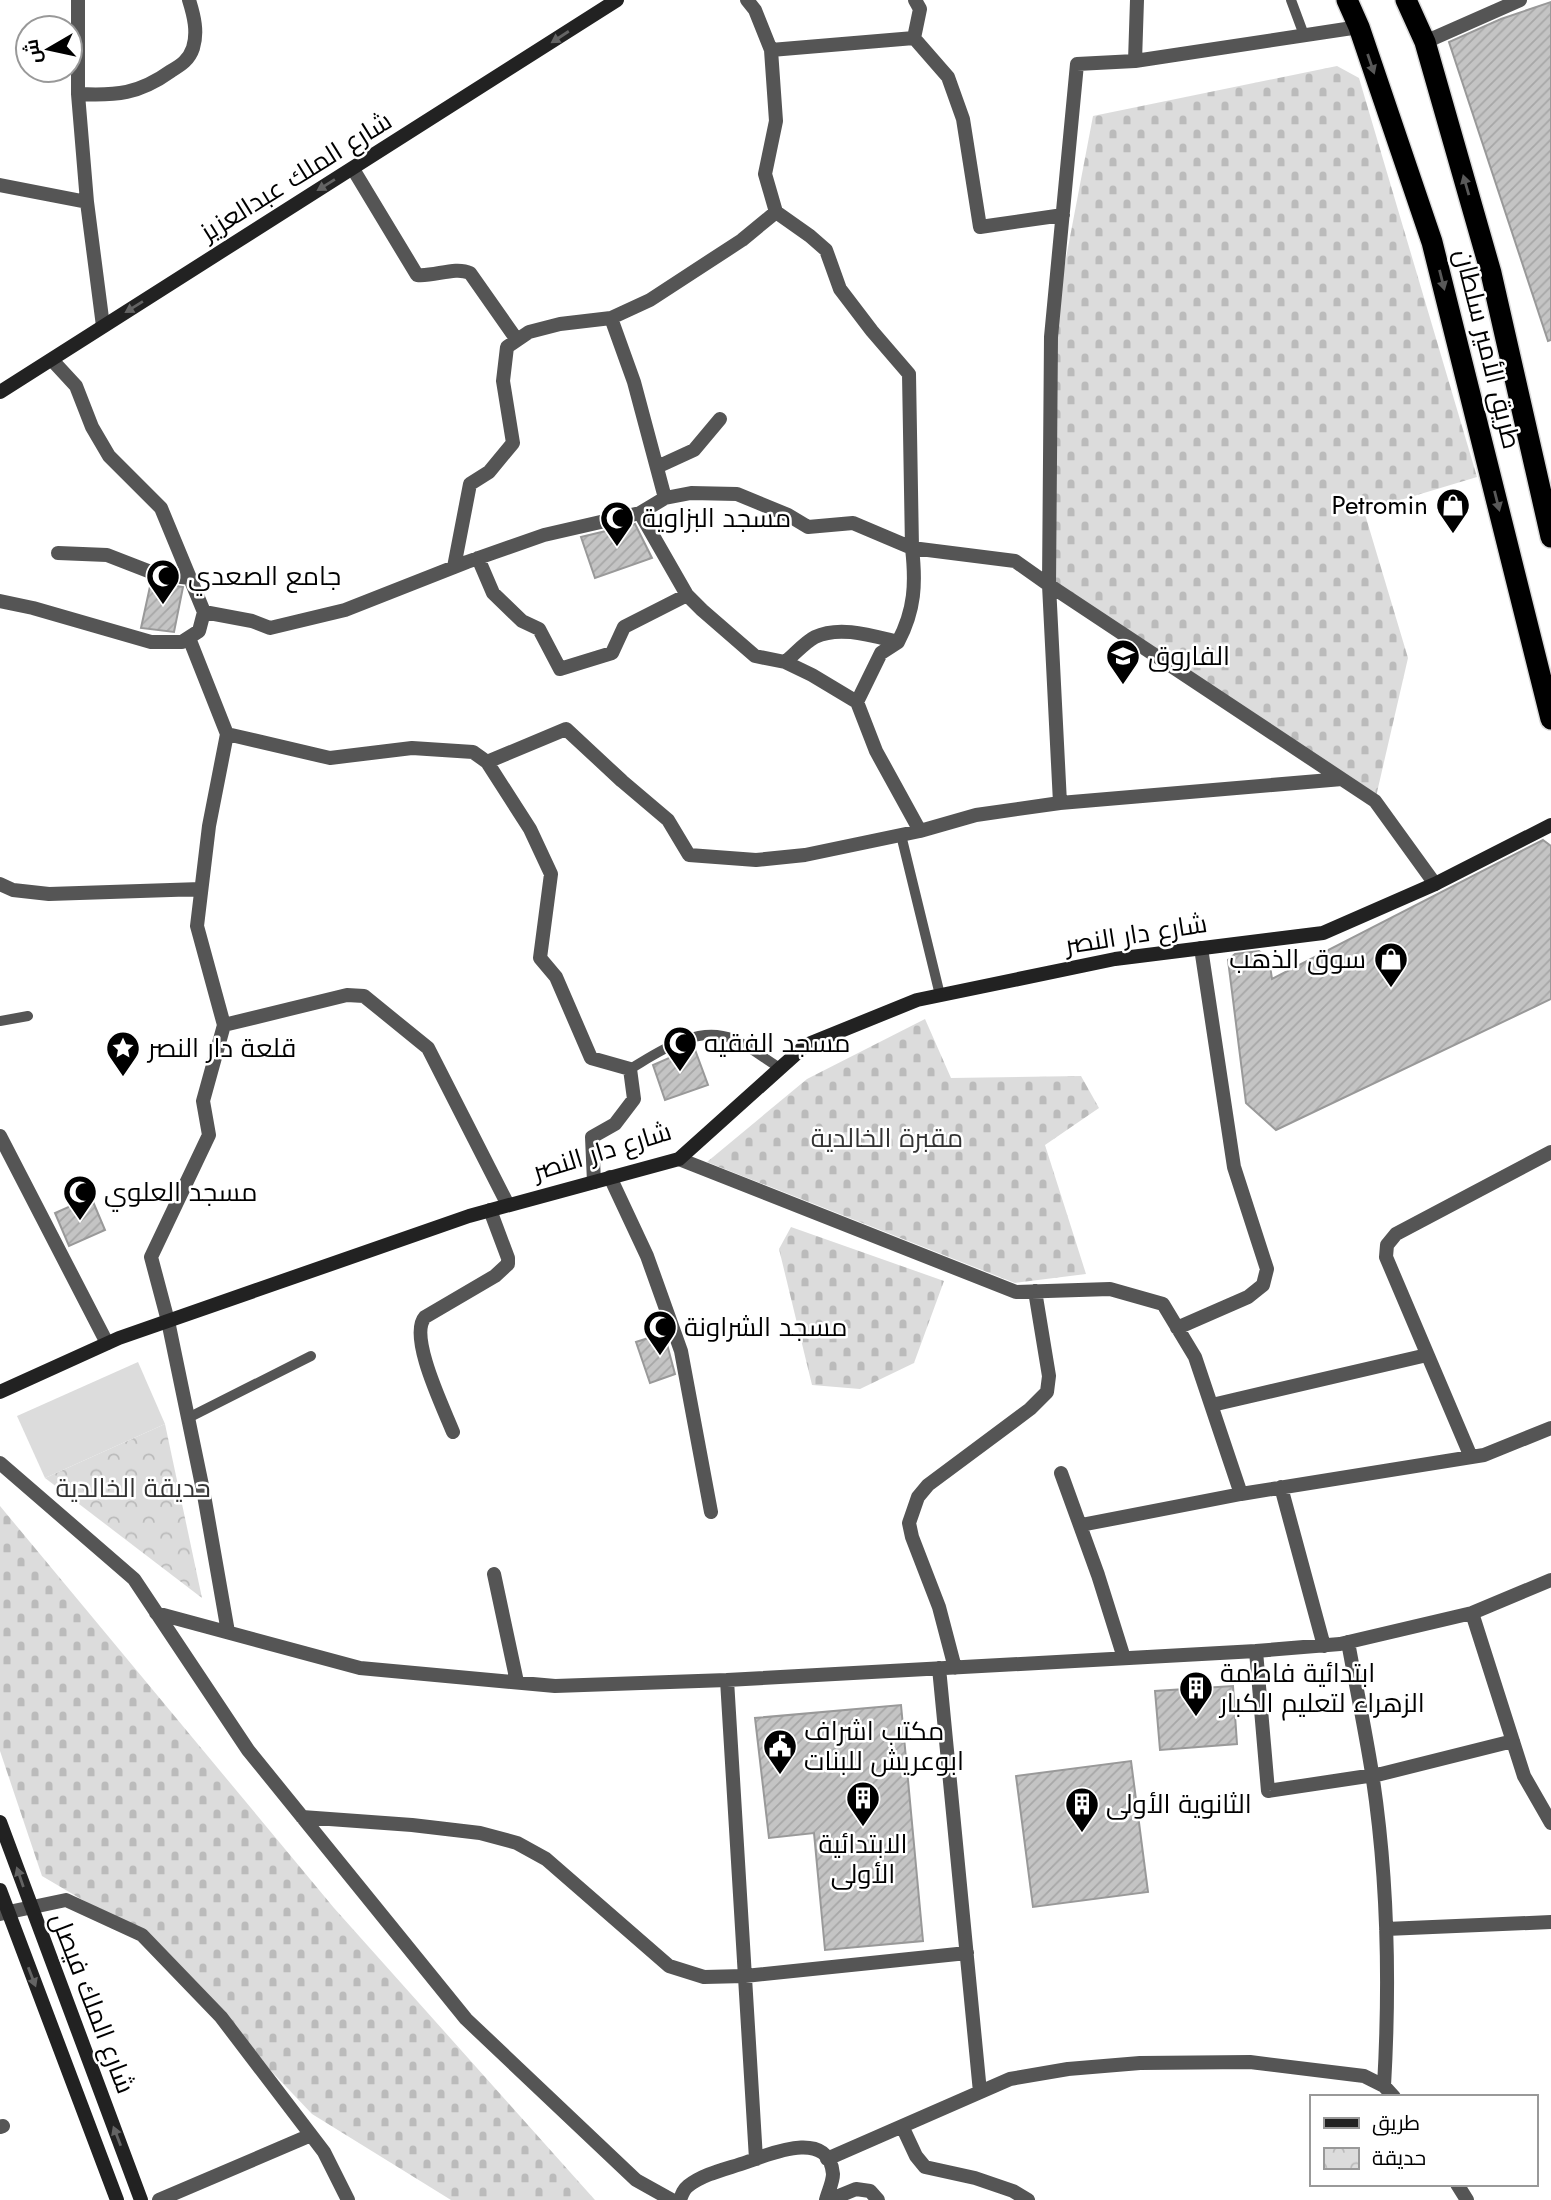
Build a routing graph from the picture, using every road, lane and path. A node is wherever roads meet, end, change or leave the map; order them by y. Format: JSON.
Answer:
{"nodes":[{"id":1,"x":78,"y":0,"type":"edge"},
{"id":2,"x":189,"y":0,"type":"edge"},
{"id":3,"x":617,"y":0,"type":"edge"},
{"id":4,"x":747,"y":0,"type":"edge"},
{"id":5,"x":915,"y":0,"type":"edge"},
{"id":6,"x":1137,"y":0,"type":"edge"},
{"id":7,"x":1291,"y":0,"type":"edge"},
{"id":8,"x":1347,"y":0,"type":"edge"},
{"id":9,"x":1406,"y":0,"type":"edge"},
{"id":10,"x":1520,"y":0,"type":"edge"},
{"id":11,"x":1359,"y":27,"type":"junction"},
{"id":12,"x":1304,"y":35,"type":"junction"},
{"id":13,"x":914,"y":38,"type":"junction"},
{"id":14,"x":1425,"y":42,"type":"junction"},
{"id":15,"x":771,"y":50,"type":"junction"},
{"id":16,"x":1135,"y":61,"type":"junction"},
{"id":17,"x":78,"y":94,"type":"junction"},
{"id":18,"x":353,"y":169,"type":"junction"},
{"id":19,"x":0,"y":185,"type":"edge"},
{"id":20,"x":87,"y":202,"type":"junction"},
{"id":21,"x":776,"y":212,"type":"junction"},
{"id":22,"x":1063,"y":215,"type":"junction"},
{"id":23,"x":611,"y":318,"type":"junction"},
{"id":24,"x":103,"y":326,"type":"junction"},
{"id":25,"x":517,"y":340,"type":"junction"},
{"id":26,"x":52,"y":360,"type":"junction"},
{"id":27,"x":0,"y":392,"type":"edge"},
{"id":28,"x":720,"y":419,"type":"dead end"},
{"id":29,"x":657,"y":467,"type":"junction"},
{"id":30,"x":665,"y":498,"type":"junction"},
{"id":31,"x":640,"y":513,"type":"junction"},
{"id":32,"x":1551,"y":536,"type":"edge"},
{"id":33,"x":912,"y":548,"type":"junction"},
{"id":34,"x":58,"y":553,"type":"dead end"},
{"id":35,"x":478,"y":558,"type":"junction"},
{"id":36,"x":454,"y":567,"type":"junction"},
{"id":37,"x":190,"y":578,"type":"junction"},
{"id":38,"x":1049,"y":585,"type":"junction"},
{"id":39,"x":687,"y":595,"type":"junction"},
{"id":40,"x":0,"y":601,"type":"edge"},
{"id":41,"x":204,"y":612,"type":"junction"},
{"id":42,"x":189,"y":638,"type":"junction"},
{"id":43,"x":898,"y":642,"type":"junction"},
{"id":44,"x":786,"y":662,"type":"junction"},
{"id":45,"x":857,"y":702,"type":"junction"},
{"id":46,"x":1551,"y":719,"type":"edge"},
{"id":47,"x":227,"y":734,"type":"junction"},
{"id":48,"x":487,"y":762,"type":"junction"},
{"id":49,"x":1342,"y":779,"type":"junction"},
{"id":50,"x":1060,"y":803,"type":"junction"},
{"id":51,"x":1551,"y":825,"type":"edge"},
{"id":52,"x":920,"y":831,"type":"junction"},
{"id":53,"x":901,"y":835,"type":"junction"},
{"id":54,"x":0,"y":884,"type":"edge"},
{"id":55,"x":1435,"y":884,"type":"junction"},
{"id":56,"x":201,"y":890,"type":"junction"},
{"id":57,"x":1201,"y":948,"type":"junction"},
{"id":58,"x":940,"y":995,"type":"junction"},
{"id":59,"x":28,"y":1016,"type":"dead end"},
{"id":60,"x":0,"y":1021,"type":"edge"},
{"id":61,"x":224,"y":1025,"type":"junction"},
{"id":62,"x":780,"y":1068,"type":"junction"},
{"id":63,"x":629,"y":1069,"type":"junction"},
{"id":64,"x":0,"y":1136,"type":"edge"},
{"id":65,"x":1551,"y":1152,"type":"edge"},
{"id":66,"x":679,"y":1158,"type":"junction"},
{"id":67,"x":610,"y":1177,"type":"junction"},
{"id":68,"x":594,"y":1182,"type":"junction"},
{"id":69,"x":508,"y":1205,"type":"junction"},
{"id":70,"x":490,"y":1210,"type":"junction"},
{"id":71,"x":1035,"y":1292,"type":"junction"},
{"id":72,"x":167,"y":1321,"type":"junction"},
{"id":73,"x":1177,"y":1328,"type":"junction"},
{"id":74,"x":107,"y":1343,"type":"junction"},
{"id":75,"x":1427,"y":1355,"type":"junction"},
{"id":76,"x":311,"y":1356,"type":"dead end"},
{"id":77,"x":0,"y":1391,"type":"edge"},
{"id":78,"x":1212,"y":1405,"type":"junction"},
{"id":79,"x":188,"y":1418,"type":"junction"},
{"id":80,"x":1551,"y":1428,"type":"edge"},
{"id":81,"x":453,"y":1432,"type":"dead end"},
{"id":82,"x":1471,"y":1457,"type":"junction"},
{"id":83,"x":0,"y":1464,"type":"edge"},
{"id":84,"x":1061,"y":1473,"type":"dead end"},
{"id":85,"x":1281,"y":1487,"type":"junction"},
{"id":86,"x":1241,"y":1494,"type":"junction"},
{"id":87,"x":711,"y":1512,"type":"dead end"},
{"id":88,"x":1082,"y":1525,"type":"junction"},
{"id":89,"x":494,"y":1574,"type":"dead end"},
{"id":90,"x":1551,"y":1580,"type":"edge"},
{"id":91,"x":156,"y":1613,"type":"junction"},
{"id":92,"x":1472,"y":1613,"type":"junction"},
{"id":93,"x":228,"y":1632,"type":"junction"},
{"id":94,"x":1348,"y":1642,"type":"junction"},
{"id":95,"x":1324,"y":1646,"type":"junction"},
{"id":96,"x":1256,"y":1651,"type":"junction"},
{"id":97,"x":1124,"y":1658,"type":"junction"},
{"id":98,"x":939,"y":1668,"type":"junction"},
{"id":99,"x":955,"y":1668,"type":"junction"},
{"id":100,"x":727,"y":1680,"type":"junction"},
{"id":101,"x":517,"y":1682,"type":"junction"},
{"id":102,"x":1513,"y":1741,"type":"junction"},
{"id":103,"x":1372,"y":1775,"type":"junction"},
{"id":104,"x":302,"y":1818,"type":"junction"},
{"id":105,"x":0,"y":1822,"type":"edge"},
{"id":106,"x":1551,"y":1823,"type":"edge"},
{"id":107,"x":0,"y":1890,"type":"edge"},
{"id":108,"x":31,"y":1908,"type":"junction"},
{"id":109,"x":4,"y":1913,"type":"edge"},
{"id":110,"x":1551,"y":1922,"type":"edge"},
{"id":111,"x":1386,"y":1929,"type":"junction"},
{"id":112,"x":967,"y":1953,"type":"junction"},
{"id":113,"x":746,"y":1976,"type":"junction"},
{"id":114,"x":1389,"y":2091,"type":"edge"},
{"id":115,"x":980,"y":2092,"type":"junction"},
{"id":116,"x":902,"y":2126,"type":"junction"},
{"id":117,"x":311,"y":2136,"type":"junction"},
{"id":118,"x":757,"y":2159,"type":"junction"},
{"id":119,"x":827,"y":2159,"type":"junction"},
{"id":120,"x":117,"y":2200,"type":"edge"},
{"id":121,"x":141,"y":2200,"type":"edge"},
{"id":122,"x":159,"y":2200,"type":"edge"},
{"id":123,"x":348,"y":2200,"type":"edge"},
{"id":124,"x":672,"y":2200,"type":"edge"},
{"id":125,"x":680,"y":2200,"type":"edge"},
{"id":126,"x":827,"y":2200,"type":"edge"},
{"id":127,"x":878,"y":2200,"type":"edge"},
{"id":128,"x":1028,"y":2200,"type":"edge"}],
"edges":[{"from":1,"to":17,"type":"street"},
{"from":2,"to":17,"type":"street"},
{"from":3,"to":18,"type":"street","name":"شارع الملك عبدالعزيز","one_way":true},
{"from":4,"to":15,"type":"street"},
{"from":5,"to":13,"type":"street"},
{"from":6,"to":16,"type":"street"},
{"from":7,"to":12,"type":"lane"},
{"from":8,"to":11,"type":"highway","name":"طريق الأمير سلطان"},
{"from":9,"to":14,"type":"highway","name":"طريق الأمير سلطان"},
{"from":10,"to":14,"type":"street"},
{"from":11,"to":12,"type":"street"},
{"from":11,"to":46,"type":"highway","name":"طريق الأمير سلطان","one_way":true},
{"from":12,"to":16,"type":"street"},
{"from":13,"to":15,"type":"street"},
{"from":13,"to":22,"type":"street"},
{"from":32,"to":14,"type":"highway","name":"طريق الأمير سلطان","one_way":true},
{"from":15,"to":21,"type":"street"},
{"from":16,"to":22,"type":"street"},
{"from":17,"to":20,"type":"street"},
{"from":18,"to":24,"type":"street","name":"شارع الملك عبدالعزيز","one_way":true},
{"from":18,"to":25,"type":"street"},
{"from":19,"to":20,"type":"street"},
{"from":20,"to":24,"type":"street"},
{"from":21,"to":23,"type":"street"},
{"from":21,"to":33,"type":"street"},
{"from":22,"to":38,"type":"street"},
{"from":23,"to":25,"type":"street"},
{"from":23,"to":29,"type":"street"},
{"from":24,"to":26,"type":"street","name":"شارع الملك عبدالعزيز"},
{"from":25,"to":36,"type":"street"},
{"from":26,"to":27,"type":"street","name":"شارع الملك عبدالعزيز"},
{"from":26,"to":37,"type":"street"},
{"from":28,"to":29,"type":"street"},
{"from":29,"to":30,"type":"street"},
{"from":30,"to":31,"type":"street"},
{"from":30,"to":33,"type":"street"},
{"from":31,"to":35,"type":"street"},
{"from":31,"to":39,"type":"street"},
{"from":33,"to":38,"type":"street"},
{"from":33,"to":43,"type":"street"},
{"from":34,"to":37,"type":"street"},
{"from":35,"to":36,"type":"street"},
{"from":35,"to":39,"type":"street"},
{"from":36,"to":41,"type":"street"},
{"from":37,"to":41,"type":"street"},
{"from":38,"to":49,"type":"street"},
{"from":38,"to":50,"type":"street"},
{"from":39,"to":44,"type":"street"},
{"from":40,"to":42,"type":"street"},
{"from":41,"to":42,"type":"street"},
{"from":42,"to":47,"type":"street"},
{"from":43,"to":44,"type":"street"},
{"from":43,"to":45,"type":"street"},
{"from":44,"to":45,"type":"street"},
{"from":45,"to":52,"type":"street"},
{"from":47,"to":48,"type":"street"},
{"from":47,"to":56,"type":"street"},
{"from":48,"to":53,"type":"street"},
{"from":48,"to":63,"type":"street"},
{"from":49,"to":50,"type":"street"},
{"from":49,"to":55,"type":"street"},
{"from":50,"to":52,"type":"street"},
{"from":51,"to":55,"type":"street","name":"شارع دار النصر"},
{"from":52,"to":53,"type":"street"},
{"from":53,"to":58,"type":"lane"},
{"from":54,"to":56,"type":"street"},
{"from":55,"to":57,"type":"street","name":"شارع دار النصر"},
{"from":56,"to":61,"type":"street"},
{"from":57,"to":58,"type":"street","name":"شارع دار النصر"},
{"from":57,"to":73,"type":"street"},
{"from":58,"to":62,"type":"street","name":"شارع دار النصر"},
{"from":59,"to":60,"type":"lane"},
{"from":61,"to":69,"type":"street"},
{"from":61,"to":72,"type":"street"},
{"from":62,"to":63,"type":"lane"},
{"from":62,"to":66,"type":"street","name":"شارع دار النصر"},
{"from":63,"to":68,"type":"street"},
{"from":64,"to":74,"type":"street"},
{"from":65,"to":75,"type":"street"},
{"from":66,"to":67,"type":"street","name":"شارع دار النصر"},
{"from":66,"to":71,"type":"street"},
{"from":67,"to":68,"type":"street","name":"شارع دار النصر"},
{"from":67,"to":87,"type":"street"},
{"from":68,"to":69,"type":"street","name":"شارع دار النصر"},
{"from":69,"to":70,"type":"street","name":"شارع دار النصر"},
{"from":70,"to":72,"type":"street","name":"شارع دار النصر"},
{"from":70,"to":81,"type":"street"},
{"from":71,"to":73,"type":"street"},
{"from":71,"to":99,"type":"street"},
{"from":72,"to":74,"type":"street","name":"شارع دار النصر"},
{"from":72,"to":79,"type":"street"},
{"from":73,"to":78,"type":"street"},
{"from":74,"to":77,"type":"street","name":"شارع دار النصر"},
{"from":75,"to":78,"type":"street"},
{"from":75,"to":82,"type":"street"},
{"from":76,"to":79,"type":"lane"},
{"from":78,"to":86,"type":"street"},
{"from":79,"to":93,"type":"street"},
{"from":80,"to":82,"type":"street"},
{"from":82,"to":85,"type":"street"},
{"from":83,"to":91,"type":"street"},
{"from":84,"to":88,"type":"street"},
{"from":85,"to":86,"type":"street"},
{"from":85,"to":95,"type":"street"},
{"from":86,"to":88,"type":"street"},
{"from":88,"to":97,"type":"street"},
{"from":89,"to":101,"type":"street"},
{"from":90,"to":92,"type":"street"},
{"from":91,"to":93,"type":"street"},
{"from":91,"to":104,"type":"street"},
{"from":92,"to":94,"type":"street"},
{"from":92,"to":102,"type":"street"},
{"from":93,"to":101,"type":"street"},
{"from":94,"to":95,"type":"street"},
{"from":94,"to":103,"type":"street"},
{"from":95,"to":96,"type":"street"},
{"from":96,"to":97,"type":"street"},
{"from":96,"to":103,"type":"street"},
{"from":97,"to":99,"type":"street"},
{"from":98,"to":99,"type":"street"},
{"from":98,"to":100,"type":"street"},
{"from":98,"to":112,"type":"street"},
{"from":100,"to":101,"type":"street"},
{"from":100,"to":113,"type":"street"},
{"from":102,"to":103,"type":"street"},
{"from":102,"to":106,"type":"street"},
{"from":103,"to":111,"type":"street"},
{"from":104,"to":113,"type":"street"},
{"from":104,"to":124,"type":"street"},
{"from":108,"to":105,"type":"street","name":"شارع الملك فيصل","one_way":true},
{"from":107,"to":109,"type":"street"},
{"from":108,"to":109,"type":"street"},
{"from":108,"to":117,"type":"street"},
{"from":121,"to":108,"type":"street","name":"شارع الملك فيصل","one_way":true},
{"from":109,"to":120,"type":"street","one_way":true},
{"from":110,"to":111,"type":"street"},
{"from":111,"to":114,"type":"street"},
{"from":112,"to":113,"type":"street"},
{"from":112,"to":115,"type":"street"},
{"from":113,"to":118,"type":"street"},
{"from":114,"to":115,"type":"street"},
{"from":115,"to":116,"type":"street"},
{"from":116,"to":119,"type":"street"},
{"from":116,"to":128,"type":"street"},
{"from":117,"to":122,"type":"street"},
{"from":117,"to":123,"type":"street"},
{"from":118,"to":119,"type":"street"},
{"from":118,"to":125,"type":"street"},
{"from":119,"to":126,"type":"street"},
{"from":126,"to":127,"type":"street"}]}
